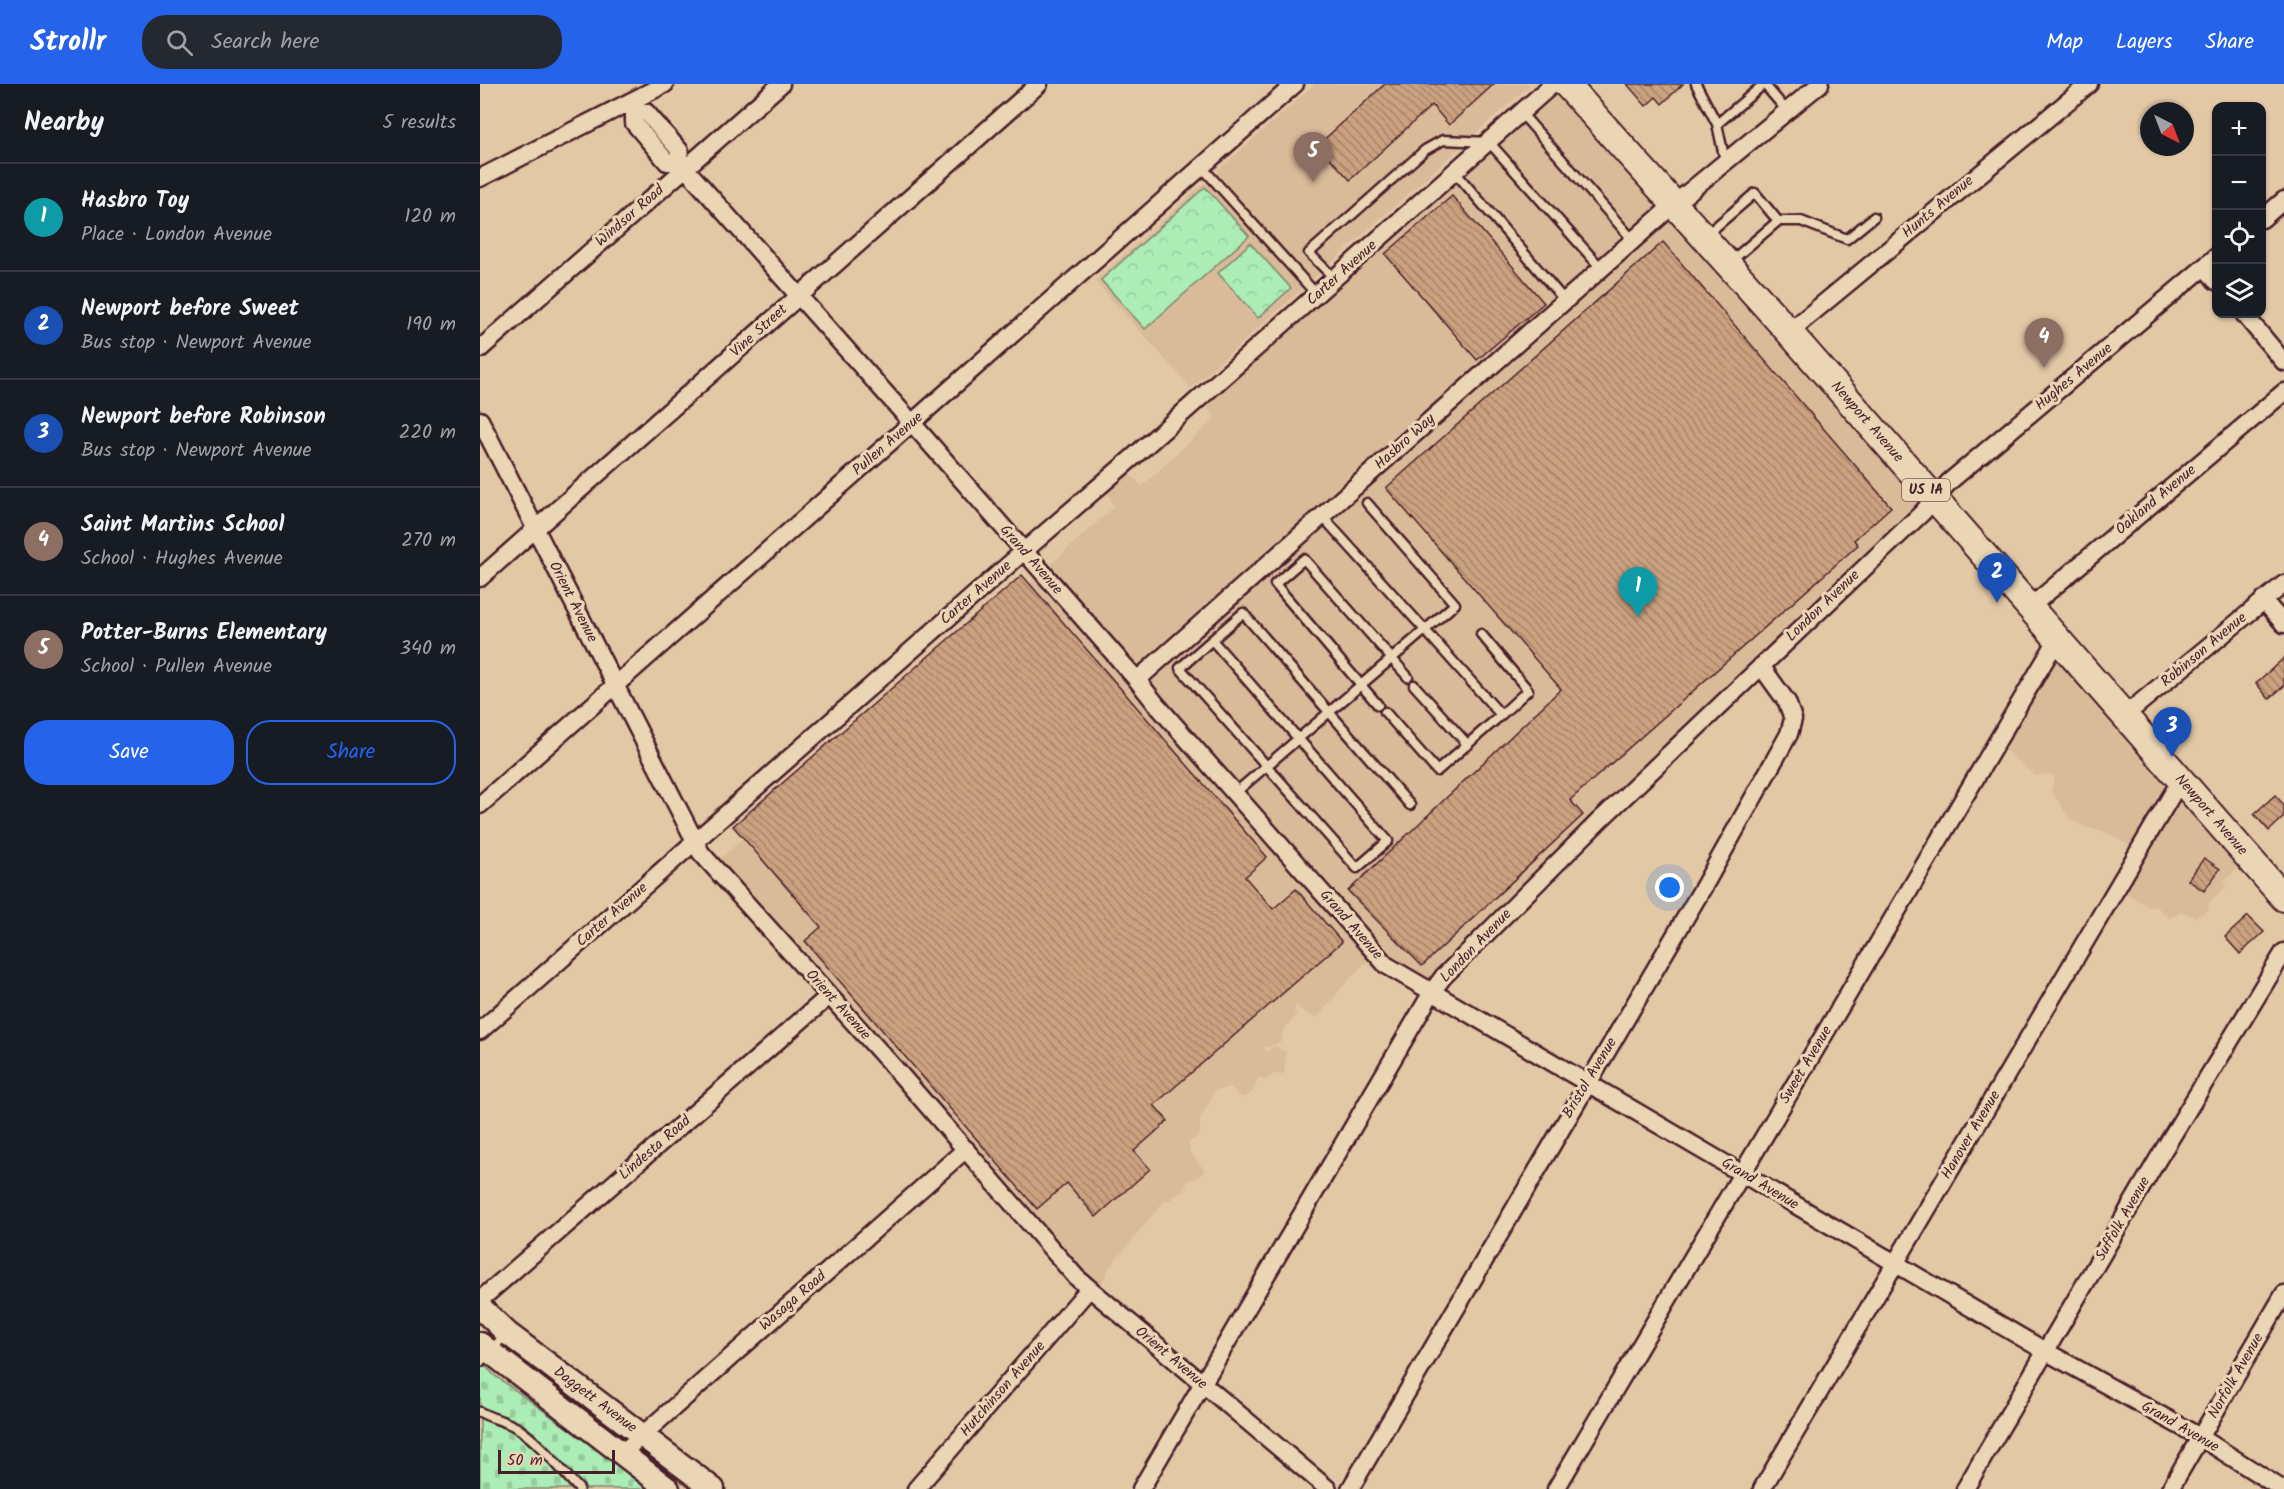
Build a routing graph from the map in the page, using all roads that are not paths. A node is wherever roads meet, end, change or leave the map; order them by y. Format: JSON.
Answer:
{"nodes":[{"id":1,"x":665,"y":84,"type":"edge"},
{"id":2,"x":781,"y":84,"type":"edge"},
{"id":3,"x":1039,"y":84,"type":"edge"},
{"id":4,"x":1295,"y":84,"type":"edge"},
{"id":5,"x":1553,"y":84,"type":"edge"},
{"id":6,"x":1566,"y":84,"type":"edge"},
{"id":7,"x":1696,"y":84,"type":"edge"},
{"id":8,"x":1764,"y":84,"type":"edge"},
{"id":9,"x":1820,"y":84,"type":"edge"},
{"id":10,"x":2089,"y":84,"type":"edge"},
{"id":11,"x":631,"y":108,"type":"junction"},
{"id":12,"x":1787,"y":111,"type":"junction"},
{"id":13,"x":1521,"y":113,"type":"junction"},
{"id":14,"x":1717,"y":124,"type":"junction"},
{"id":15,"x":1489,"y":142,"type":"junction"},
{"id":16,"x":1726,"y":162,"type":"junction"},
{"id":17,"x":681,"y":164,"type":"junction"},
{"id":18,"x":1202,"y":166,"type":"junction"},
{"id":19,"x":1455,"y":172,"type":"junction"},
{"id":20,"x":480,"y":178,"type":"edge"},
{"id":21,"x":2284,"y":200,"type":"edge"},
{"id":22,"x":1673,"y":205,"type":"junction"},
{"id":23,"x":2266,"y":216,"type":"edge"},
{"id":24,"x":1874,"y":217,"type":"dead end"},
{"id":25,"x":1778,"y":221,"type":"junction"},
{"id":26,"x":1704,"y":238,"type":"junction"},
{"id":27,"x":1634,"y":240,"type":"junction"},
{"id":28,"x":2211,"y":262,"type":"edge"},
{"id":29,"x":1727,"y":264,"type":"junction"},
{"id":30,"x":1601,"y":268,"type":"junction"},
{"id":31,"x":1335,"y":279,"type":"junction"},
{"id":32,"x":1317,"y":295,"type":"junction"},
{"id":33,"x":798,"y":296,"type":"junction"},
{"id":34,"x":1565,"y":301,"type":"junction"},
{"id":35,"x":2247,"y":318,"type":"edge"},
{"id":36,"x":1789,"y":332,"type":"junction"},
{"id":37,"x":480,"y":349,"type":"edge"},
{"id":38,"x":2284,"y":362,"type":"edge"},
{"id":39,"x":2284,"y":392,"type":"edge"},
{"id":40,"x":480,"y":420,"type":"edge"},
{"id":41,"x":912,"y":423,"type":"junction"},
{"id":42,"x":1934,"y":500,"type":"junction"},
{"id":43,"x":1367,"y":503,"type":"dead end"},
{"id":44,"x":1322,"y":516,"type":"junction"},
{"id":45,"x":536,"y":529,"type":"junction"},
{"id":46,"x":1023,"y":552,"type":"junction"},
{"id":47,"x":480,"y":578,"type":"edge"},
{"id":48,"x":2284,"y":584,"type":"edge"},
{"id":49,"x":2264,"y":600,"type":"junction"},
{"id":50,"x":2029,"y":608,"type":"junction"},
{"id":51,"x":2284,"y":624,"type":"edge"},
{"id":52,"x":1425,"y":630,"type":"junction"},
{"id":53,"x":1481,"y":634,"type":"dead end"},
{"id":54,"x":1212,"y":640,"type":"junction"},
{"id":55,"x":2057,"y":640,"type":"junction"},
{"id":56,"x":1392,"y":659,"type":"junction"},
{"id":57,"x":1761,"y":666,"type":"junction"},
{"id":58,"x":1408,"y":677,"type":"dead end"},
{"id":59,"x":1137,"y":680,"type":"junction"},
{"id":60,"x":615,"y":685,"type":"junction"},
{"id":61,"x":1414,"y":685,"type":"dead end"},
{"id":62,"x":1362,"y":686,"type":"junction"},
{"id":63,"x":1378,"y":705,"type":"dead end"},
{"id":64,"x":1385,"y":712,"type":"dead end"},
{"id":65,"x":1330,"y":713,"type":"junction"},
{"id":66,"x":1501,"y":715,"type":"junction"},
{"id":67,"x":2124,"y":716,"type":"junction"},
{"id":68,"x":1298,"y":740,"type":"junction"},
{"id":69,"x":1467,"y":745,"type":"junction"},
{"id":70,"x":1267,"y":766,"type":"junction"},
{"id":71,"x":2180,"y":781,"type":"junction"},
{"id":72,"x":1235,"y":793,"type":"junction"},
{"id":73,"x":480,"y":805,"type":"edge"},
{"id":74,"x":1410,"y":805,"type":"dead end"},
{"id":75,"x":695,"y":842,"type":"junction"},
{"id":76,"x":2284,"y":898,"type":"edge"},
{"id":77,"x":2284,"y":952,"type":"edge"},
{"id":78,"x":1432,"y":992,"type":"junction"},
{"id":79,"x":829,"y":996,"type":"junction"},
{"id":80,"x":480,"y":1031,"type":"edge"},
{"id":81,"x":1588,"y":1082,"type":"junction"},
{"id":82,"x":966,"y":1149,"type":"junction"},
{"id":83,"x":1742,"y":1174,"type":"junction"},
{"id":84,"x":1896,"y":1262,"type":"junction"},
{"id":85,"x":1089,"y":1289,"type":"junction"},
{"id":86,"x":2284,"y":1294,"type":"edge"},
{"id":87,"x":480,"y":1300,"type":"edge"},
{"id":88,"x":480,"y":1307,"type":"edge"},
{"id":89,"x":507,"y":1333,"type":"junction"},
{"id":90,"x":2045,"y":1351,"type":"junction"},
{"id":91,"x":483,"y":1353,"type":"edge"},
{"id":92,"x":1202,"y":1384,"type":"junction"},
{"id":93,"x":480,"y":1412,"type":"edge"},
{"id":94,"x":641,"y":1435,"type":"junction"},
{"id":95,"x":2200,"y":1437,"type":"junction"},
{"id":96,"x":621,"y":1454,"type":"junction"},
{"id":97,"x":579,"y":1489,"type":"edge"},
{"id":98,"x":668,"y":1489,"type":"edge"},
{"id":99,"x":713,"y":1489,"type":"edge"},
{"id":100,"x":916,"y":1489,"type":"edge"},
{"id":101,"x":1141,"y":1489,"type":"edge"},
{"id":102,"x":1328,"y":1489,"type":"edge"},
{"id":103,"x":1350,"y":1489,"type":"edge"},
{"id":104,"x":1556,"y":1489,"type":"edge"},
{"id":105,"x":1762,"y":1489,"type":"edge"},
{"id":106,"x":1965,"y":1489,"type":"edge"},
{"id":107,"x":2170,"y":1489,"type":"edge"},
{"id":108,"x":2282,"y":1489,"type":"edge"}],
"edges":[{"from":1,"to":11,"type":"street"},
{"from":2,"to":17,"type":"street","name":"Windsor Road"},
{"from":3,"to":33,"type":"street","name":"Vine Street"},
{"from":4,"to":18,"type":"street","name":"Pullen Avenue"},
{"from":5,"to":13,"type":"street","name":"Carter Avenue"},
{"from":6,"to":22,"type":"main road","name":"Newport Avenue","number":"US 1A"},
{"from":7,"to":14,"type":"lane"},
{"from":8,"to":12,"type":"lane"},
{"from":8,"to":14,"type":"lane"},
{"from":9,"to":12,"type":"street","name":"Hasbro Way"},
{"from":10,"to":36,"type":"street","name":"Hunts Avenue"},
{"from":11,"to":17,"type":"street","name":"Grand Avenue"},
{"from":11,"to":20,"type":"street"},
{"from":12,"to":16,"type":"street","name":"Hasbro Way"},
{"from":13,"to":15,"type":"street","name":"Carter Avenue"},
{"from":13,"to":27,"type":"lane"},
{"from":14,"to":16,"type":"lane"},
{"from":15,"to":19,"type":"street","name":"Carter Avenue"},
{"from":15,"to":30,"type":"lane"},
{"from":15,"to":31,"type":"lane"},
{"from":16,"to":22,"type":"street","name":"Hasbro Way"},
{"from":17,"to":33,"type":"street","name":"Grand Avenue"},
{"from":17,"to":37,"type":"street","name":"Windsor Road"},
{"from":18,"to":32,"type":"lane"},
{"from":18,"to":41,"type":"street","name":"Pullen Avenue"},
{"from":19,"to":31,"type":"street","name":"Carter Avenue"},
{"from":19,"to":34,"type":"lane"},
{"from":21,"to":23,"type":"street"},
{"from":22,"to":26,"type":"main road","name":"Newport Avenue","number":"US 1A"},
{"from":22,"to":27,"type":"street","name":"Hasbro Way"},
{"from":24,"to":25,"type":"lane"},
{"from":25,"to":26,"type":"lane"},
{"from":25,"to":29,"type":"lane"},
{"from":26,"to":29,"type":"main road","name":"Newport Avenue","number":"US 1A"},
{"from":27,"to":30,"type":"street","name":"Hasbro Way"},
{"from":28,"to":42,"type":"street","name":"Hughes Avenue"},
{"from":29,"to":36,"type":"main road","name":"Newport Avenue","number":"US 1A"},
{"from":30,"to":34,"type":"street","name":"Hasbro Way"},
{"from":31,"to":32,"type":"street","name":"Carter Avenue"},
{"from":32,"to":46,"type":"street","name":"Carter Avenue"},
{"from":33,"to":41,"type":"street","name":"Grand Avenue"},
{"from":33,"to":45,"type":"street","name":"Vine Street"},
{"from":34,"to":44,"type":"street","name":"Hasbro Way"},
{"from":35,"to":38,"type":"street"},
{"from":36,"to":42,"type":"main road","name":"Newport Avenue","number":"US 1A"},
{"from":39,"to":50,"type":"street","name":"Oakland Avenue"},
{"from":40,"to":45,"type":"street","name":"Orient Avenue"},
{"from":41,"to":46,"type":"street","name":"Grand Avenue"},
{"from":41,"to":60,"type":"street","name":"Pullen Avenue"},
{"from":42,"to":50,"type":"main road","name":"Newport Avenue","number":"US 1A"},
{"from":42,"to":57,"type":"street","name":"London Avenue"},
{"from":43,"to":52,"type":"lane"},
{"from":44,"to":52,"type":"lane"},
{"from":44,"to":59,"type":"street","name":"Hasbro Way"},
{"from":45,"to":47,"type":"street","name":"Vine Street"},
{"from":45,"to":60,"type":"street","name":"Orient Avenue"},
{"from":46,"to":59,"type":"street","name":"Grand Avenue"},
{"from":46,"to":75,"type":"street","name":"Carter Avenue"},
{"from":48,"to":49,"type":"street","name":"Robinson Avenue"},
{"from":49,"to":51,"type":"street"},
{"from":49,"to":67,"type":"street","name":"Robinson Avenue"},
{"from":50,"to":55,"type":"main road","name":"Newport Avenue","number":"US 1A"},
{"from":52,"to":56,"type":"lane"},
{"from":52,"to":66,"type":"lane"},
{"from":53,"to":66,"type":"lane"},
{"from":54,"to":65,"type":"lane"},
{"from":54,"to":68,"type":"lane"},
{"from":54,"to":70,"type":"lane"},
{"from":55,"to":67,"type":"main road","name":"Newport Avenue","number":"US 1A"},
{"from":55,"to":83,"type":"street","name":"Sweet Avenue"},
{"from":56,"to":58,"type":"lane"},
{"from":56,"to":62,"type":"lane"},
{"from":56,"to":62,"type":"lane"},
{"from":57,"to":78,"type":"street","name":"London Avenue"},
{"from":57,"to":81,"type":"street","name":"Bristol Avenue"},
{"from":59,"to":72,"type":"street","name":"Grand Avenue"},
{"from":60,"to":73,"type":"street","name":"Pullen Avenue"},
{"from":60,"to":75,"type":"street","name":"Orient Avenue"},
{"from":61,"to":69,"type":"lane"},
{"from":62,"to":63,"type":"lane"},
{"from":62,"to":65,"type":"lane"},
{"from":64,"to":69,"type":"lane"},
{"from":65,"to":68,"type":"lane"},
{"from":65,"to":74,"type":"lane"},
{"from":66,"to":69,"type":"lane"},
{"from":67,"to":71,"type":"main road","name":"Newport Avenue","number":"US 1A"},
{"from":68,"to":70,"type":"lane"},
{"from":68,"to":70,"type":"lane"},
{"from":70,"to":72,"type":"lane"},
{"from":71,"to":76,"type":"main road","name":"Newport Avenue","number":"US 1A"},
{"from":71,"to":84,"type":"street","name":"Hanover Avenue"},
{"from":72,"to":78,"type":"street","name":"Grand Avenue"},
{"from":75,"to":79,"type":"street","name":"Orient Avenue"},
{"from":75,"to":80,"type":"street","name":"Carter Avenue"},
{"from":77,"to":90,"type":"street","name":"Suffolk Avenue"},
{"from":78,"to":81,"type":"street","name":"Grand Avenue"},
{"from":78,"to":92,"type":"street","name":"London Avenue"},
{"from":79,"to":82,"type":"street","name":"Orient Avenue"},
{"from":79,"to":87,"type":"street","name":"Lindesta Road"},
{"from":81,"to":83,"type":"street","name":"Grand Avenue"},
{"from":81,"to":103,"type":"street","name":"Bristol Avenue"},
{"from":82,"to":85,"type":"street","name":"Orient Avenue"},
{"from":82,"to":94,"type":"street","name":"Wasaga Road"},
{"from":83,"to":84,"type":"street","name":"Grand Avenue"},
{"from":83,"to":104,"type":"street","name":"Sweet Avenue"},
{"from":84,"to":90,"type":"street","name":"Grand Avenue"},
{"from":84,"to":105,"type":"street","name":"Hanover Avenue"},
{"from":85,"to":92,"type":"street","name":"Orient Avenue"},
{"from":85,"to":100,"type":"street","name":"Hutchinson Avenue"},
{"from":86,"to":95,"type":"street","name":"Norfolk Avenue"},
{"from":88,"to":89,"type":"street","name":"Daggett Avenue"},
{"from":89,"to":91,"type":"lane"},
{"from":89,"to":94,"type":"street","name":"Daggett Avenue"},
{"from":90,"to":95,"type":"street","name":"Grand Avenue"},
{"from":90,"to":106,"type":"street","name":"Suffolk Avenue"},
{"from":91,"to":96,"type":"street","name":"Daggett Avenue"},
{"from":92,"to":101,"type":"street","name":"London Avenue"},
{"from":92,"to":102,"type":"street","name":"Orient Avenue"},
{"from":93,"to":97,"type":"lane"},
{"from":94,"to":96,"type":"street","name":"Wasaga Road"},
{"from":94,"to":99,"type":"street","name":"Daggett Avenue"},
{"from":95,"to":107,"type":"street","name":"Norfolk Avenue"},
{"from":95,"to":108,"type":"street","name":"Grand Avenue"},
{"from":96,"to":98,"type":"street","name":"Daggett Avenue"}]}
